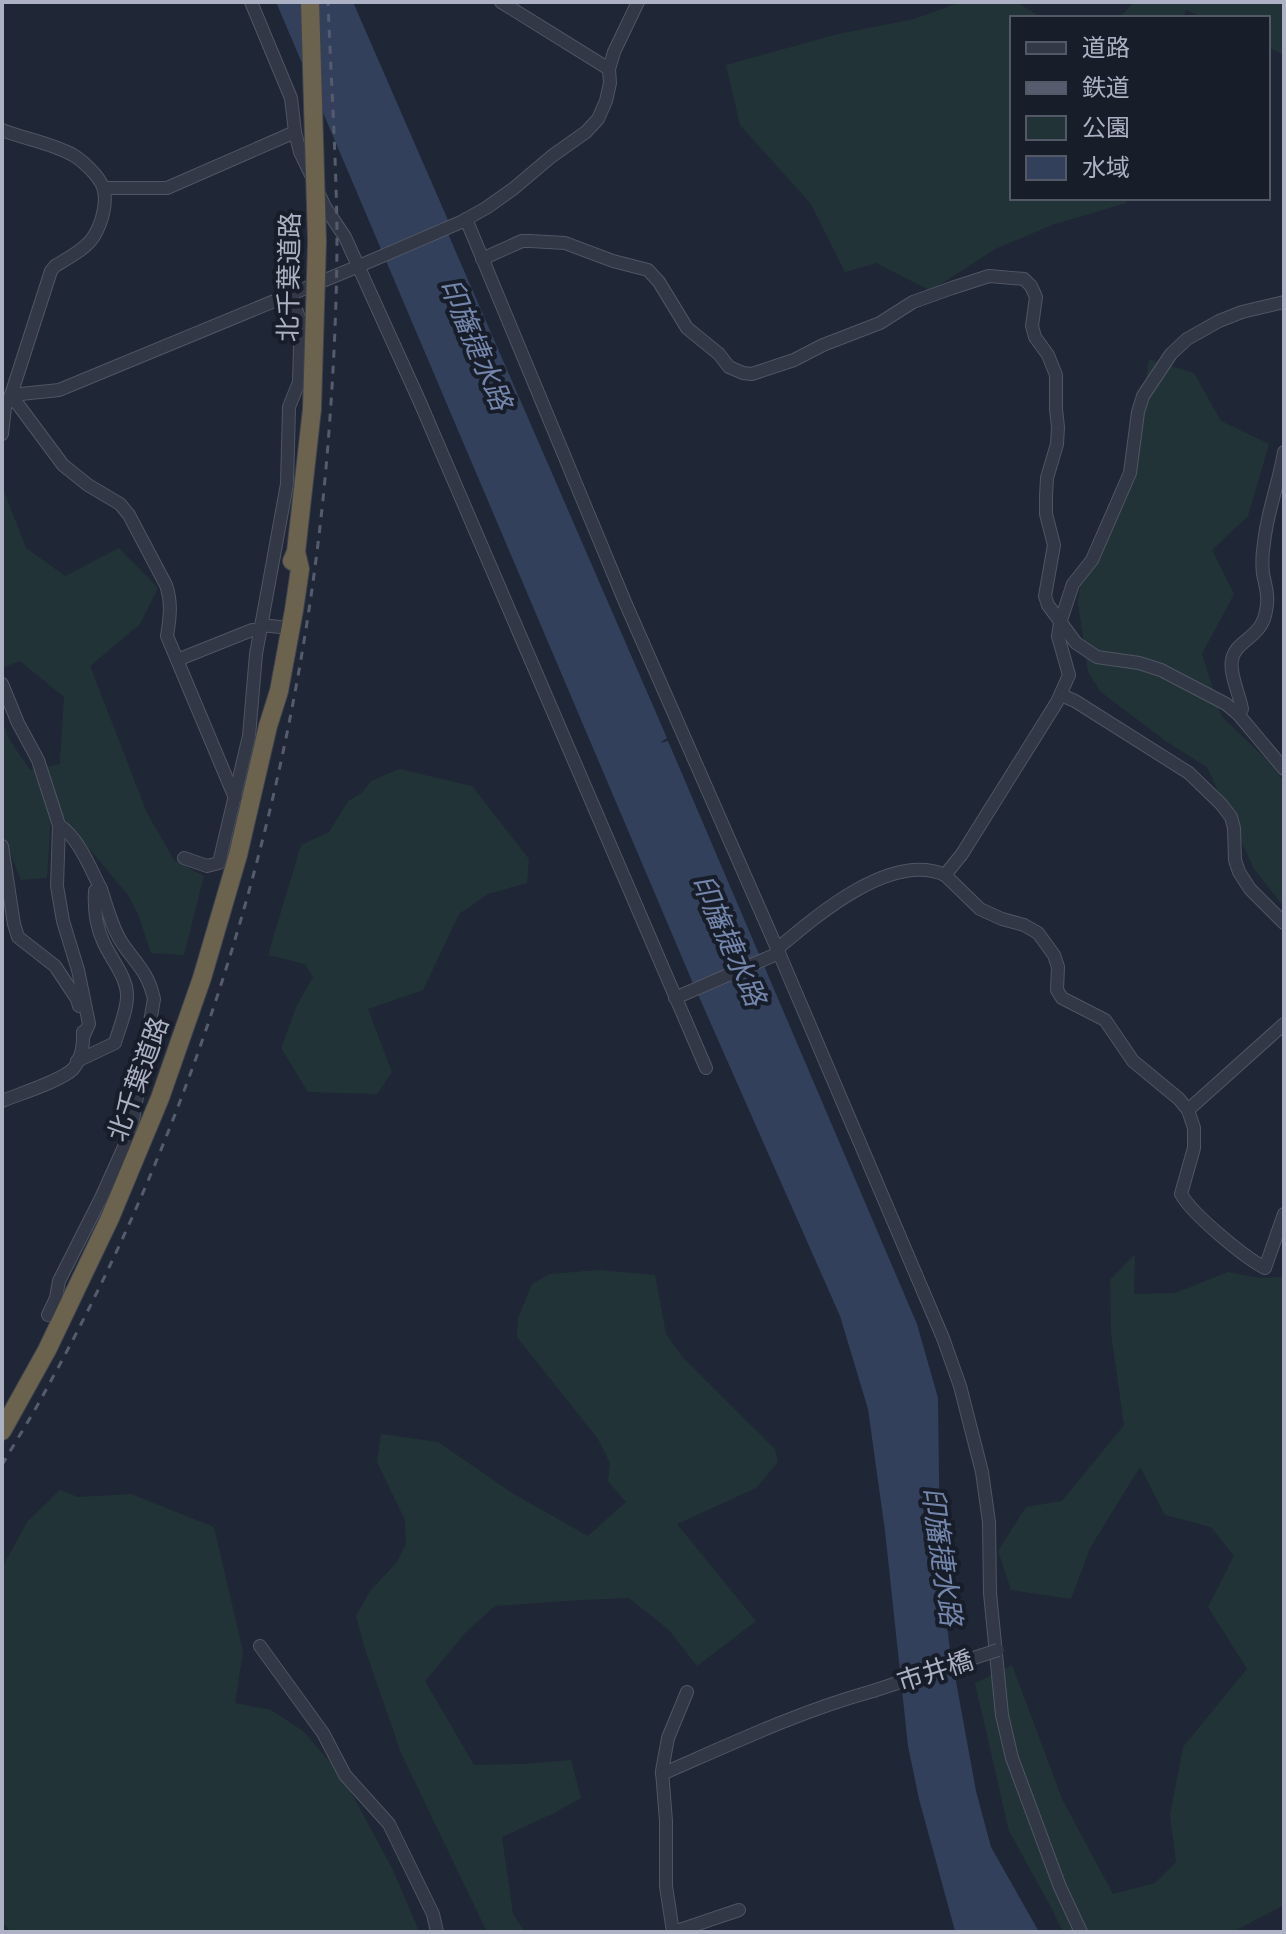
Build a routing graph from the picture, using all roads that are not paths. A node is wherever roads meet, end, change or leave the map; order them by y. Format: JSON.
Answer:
{"nodes":[{"id":1,"x":251,"y":2,"type":"edge"},
{"id":2,"x":310,"y":2,"type":"edge"},
{"id":3,"x":501,"y":2,"type":"edge"},
{"id":4,"x":638,"y":2,"type":"edge"},
{"id":5,"x":609,"y":69,"type":"junction"},
{"id":6,"x":2,"y":130,"type":"edge"},
{"id":7,"x":295,"y":132,"type":"junction"},
{"id":8,"x":104,"y":188,"type":"junction"},
{"id":9,"x":464,"y":220,"type":"junction"},
{"id":10,"x":482,"y":259,"type":"junction"},
{"id":11,"x":365,"y":263,"type":"junction"},
{"id":12,"x":291,"y":294,"type":"junction"},
{"id":13,"x":1284,"y":302,"type":"edge"},
{"id":14,"x":11,"y":395,"type":"junction"},
{"id":15,"x":2,"y":434,"type":"edge"},
{"id":16,"x":1284,"y":452,"type":"edge"},
{"id":17,"x":296,"y":552,"type":"junction"},
{"id":18,"x":1060,"y":623,"type":"junction"},
{"id":19,"x":267,"y":628,"type":"junction"},
{"id":20,"x":177,"y":660,"type":"junction"},
{"id":21,"x":2,"y":684,"type":"edge"},
{"id":22,"x":1061,"y":695,"type":"junction"},
{"id":23,"x":1238,"y":714,"type":"junction"},
{"id":24,"x":268,"y":726,"type":"junction"},
{"id":25,"x":1284,"y":769,"type":"edge"},
{"id":26,"x":235,"y":798,"type":"junction"},
{"id":27,"x":59,"y":825,"type":"junction"},
{"id":28,"x":2,"y":846,"type":"edge"},
{"id":29,"x":184,"y":858,"type":"dead end"},
{"id":30,"x":945,"y":875,"type":"junction"},
{"id":31,"x":101,"y":889,"type":"junction"},
{"id":32,"x":1284,"y":923,"type":"edge"},
{"id":33,"x":775,"y":953,"type":"junction"},
{"id":34,"x":675,"y":998,"type":"junction"},
{"id":35,"x":1284,"y":1024,"type":"edge"},
{"id":36,"x":83,"y":1037,"type":"junction"},
{"id":37,"x":77,"y":1061,"type":"junction"},
{"id":38,"x":706,"y":1068,"type":"dead end"},
{"id":39,"x":2,"y":1101,"type":"edge"},
{"id":40,"x":1188,"y":1110,"type":"junction"},
{"id":41,"x":1284,"y":1214,"type":"edge"},
{"id":42,"x":48,"y":1315,"type":"dead end"},
{"id":43,"x":2,"y":1431,"type":"edge"},
{"id":44,"x":260,"y":1646,"type":"dead end"},
{"id":45,"x":998,"y":1650,"type":"dead end"},
{"id":46,"x":687,"y":1692,"type":"dead end"},
{"id":47,"x":662,"y":1774,"type":"junction"},
{"id":48,"x":739,"y":1910,"type":"dead end"},
{"id":49,"x":437,"y":1932,"type":"edge"},
{"id":50,"x":674,"y":1932,"type":"edge"},
{"id":51,"x":1081,"y":1932,"type":"edge"}],
"edges":[{"from":1,"to":7,"type":"street"},
{"from":2,"to":17,"type":"highway","name":"北千葉道路","bridge":true},
{"from":3,"to":5,"type":"street"},
{"from":4,"to":5,"type":"street"},
{"from":5,"to":9,"type":"street"},
{"from":6,"to":8,"type":"street"},
{"from":7,"to":8,"type":"street"},
{"from":7,"to":11,"type":"street"},
{"from":8,"to":14,"type":"street"},
{"from":9,"to":10,"type":"street"},
{"from":9,"to":11,"type":"street"},
{"from":10,"to":18,"type":"street"},
{"from":10,"to":33,"type":"street"},
{"from":11,"to":12,"type":"street"},
{"from":11,"to":34,"type":"street"},
{"from":12,"to":14,"type":"street"},
{"from":12,"to":19,"type":"street"},
{"from":13,"to":18,"type":"street"},
{"from":14,"to":15,"type":"street"},
{"from":14,"to":20,"type":"street"},
{"from":16,"to":23,"type":"street"},
{"from":17,"to":19,"type":"highway","name":"北千葉道路"},
{"from":17,"to":24,"type":"highway","name":"北千葉道路"},
{"from":18,"to":22,"type":"street"},
{"from":18,"to":23,"type":"street"},
{"from":19,"to":20,"type":"street"},
{"from":19,"to":24,"type":"highway","name":"北千葉道路"},
{"from":19,"to":26,"type":"street"},
{"from":20,"to":26,"type":"street"},
{"from":21,"to":27,"type":"street"},
{"from":22,"to":30,"type":"street"},
{"from":22,"to":32,"type":"street"},
{"from":23,"to":25,"type":"street"},
{"from":24,"to":43,"type":"highway","name":"北千葉道路"},
{"from":26,"to":29,"type":"street"},
{"from":27,"to":31,"type":"street"},
{"from":27,"to":36,"type":"street"},
{"from":28,"to":36,"type":"street"},
{"from":30,"to":33,"type":"street"},
{"from":30,"to":40,"type":"street"},
{"from":31,"to":37,"type":"street"},
{"from":31,"to":42,"type":"street"},
{"from":33,"to":34,"type":"street"},
{"from":33,"to":51,"type":"street"},
{"from":34,"to":38,"type":"street"},
{"from":35,"to":40,"type":"street"},
{"from":36,"to":37,"type":"street"},
{"from":37,"to":39,"type":"street"},
{"from":40,"to":41,"type":"street"},
{"from":44,"to":49,"type":"street"},
{"from":45,"to":47,"type":"street","name":"市井橋","bridge":true},
{"from":46,"to":47,"type":"street"},
{"from":47,"to":50,"type":"street"},
{"from":48,"to":50,"type":"street"}]}
